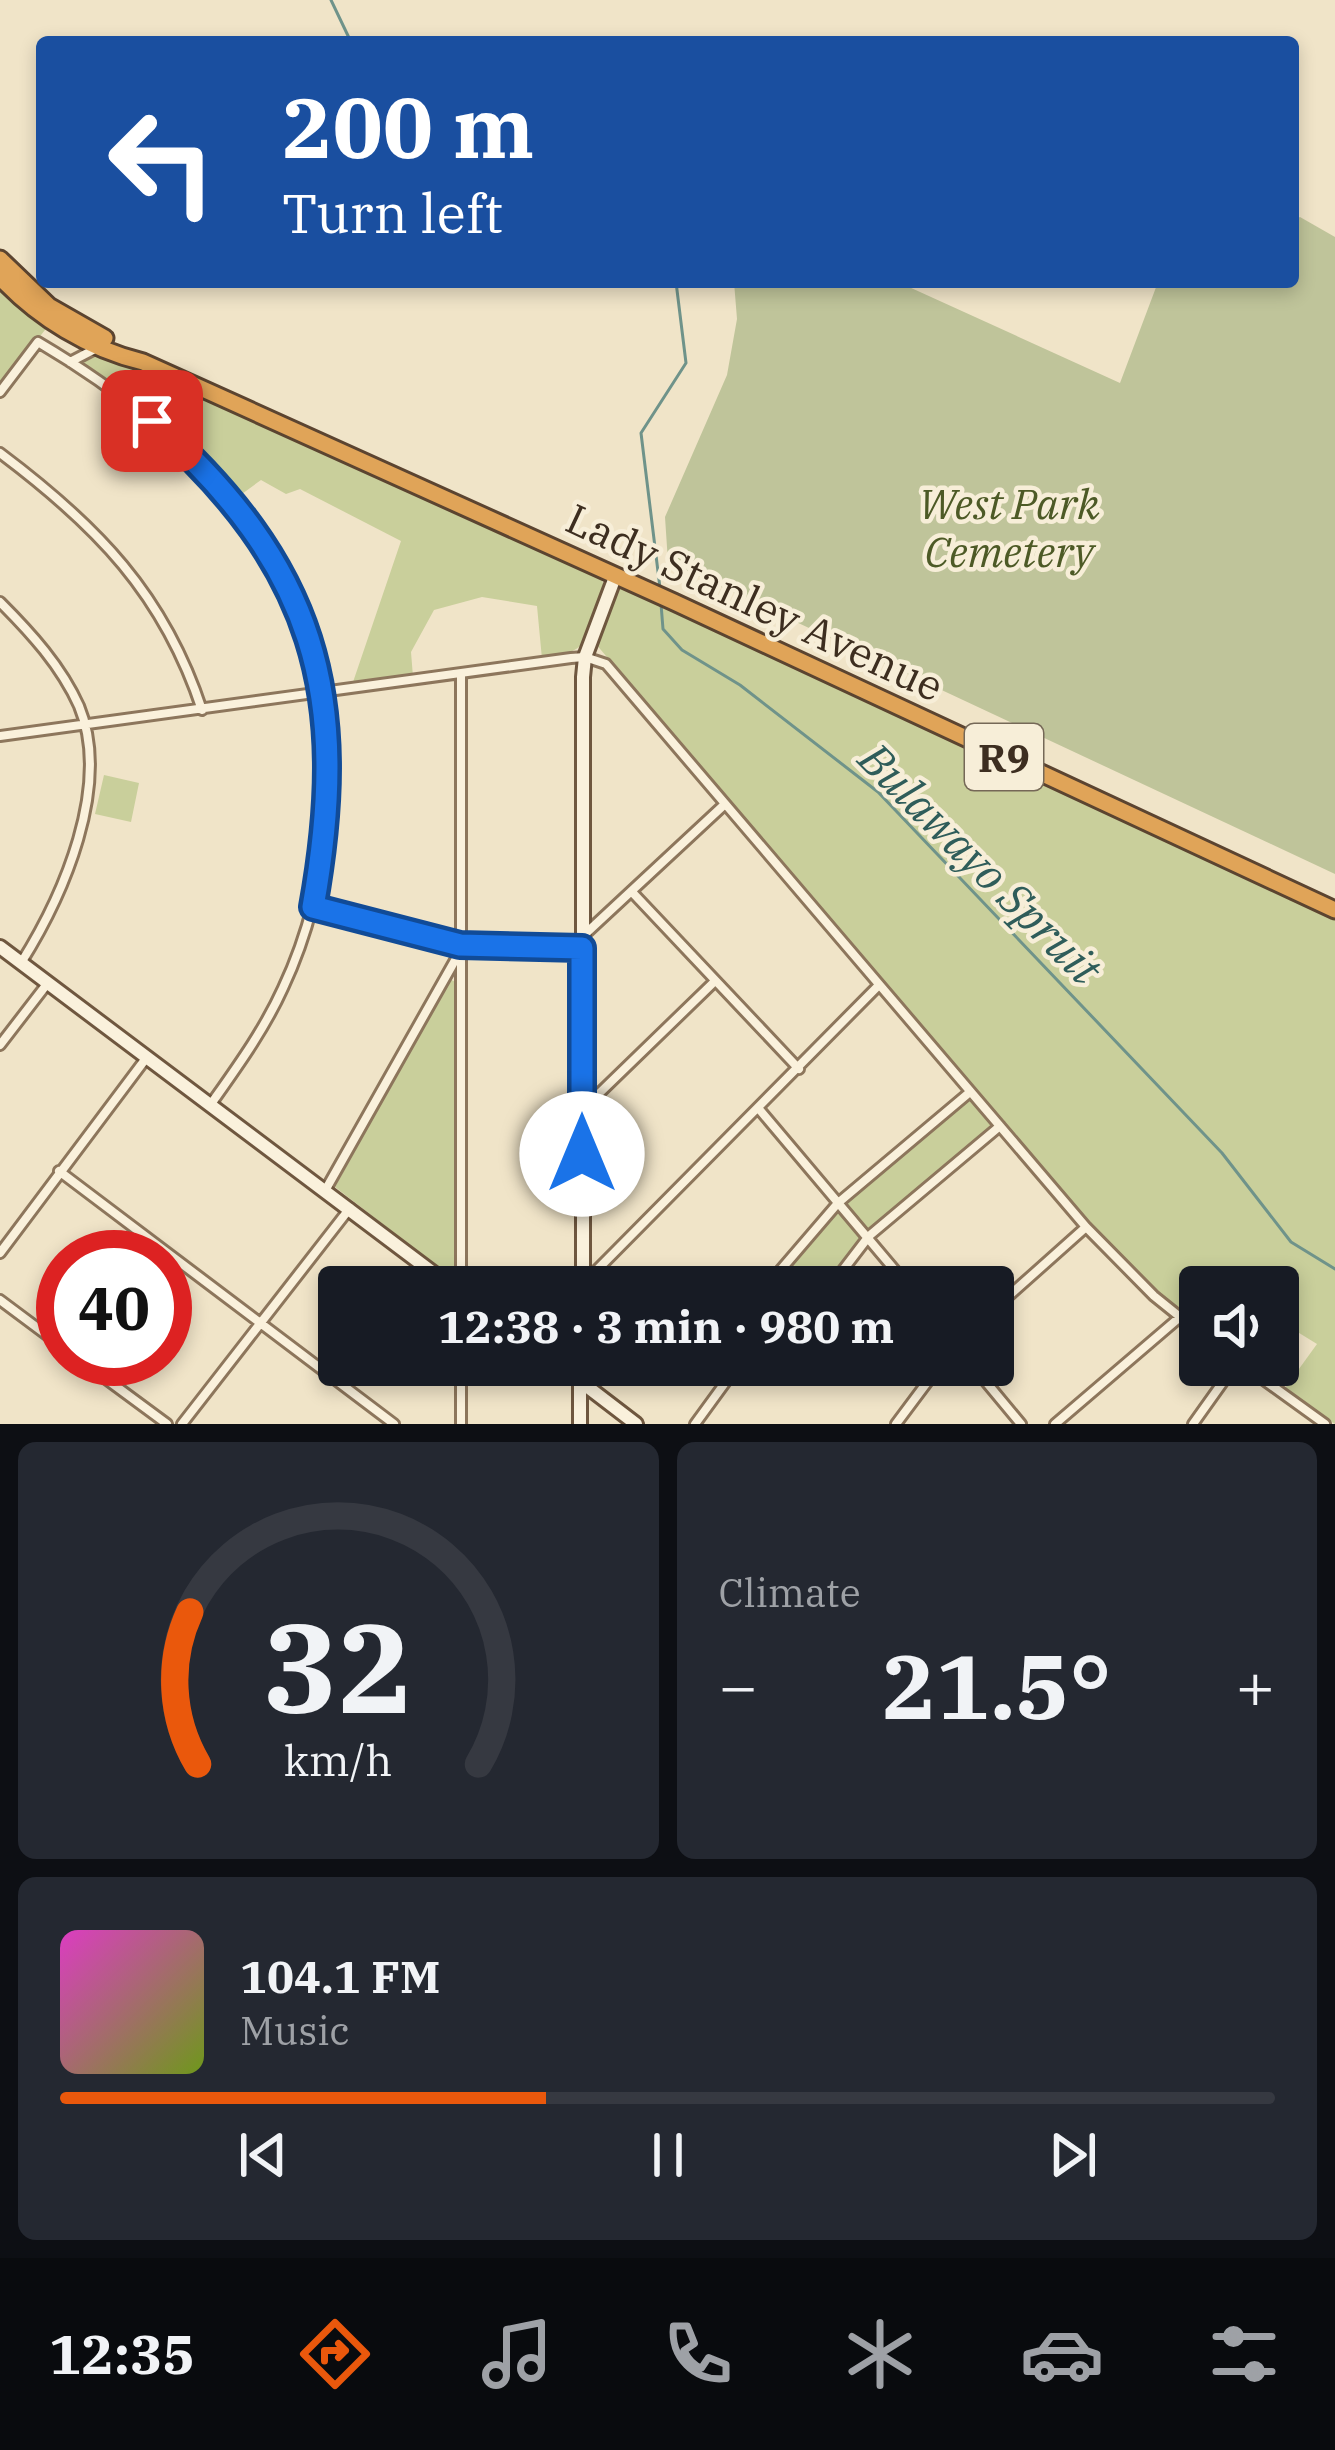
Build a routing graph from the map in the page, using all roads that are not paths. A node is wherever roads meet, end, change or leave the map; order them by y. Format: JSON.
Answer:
{"nodes":[{"id":1,"x":0,"y":260,"type":"edge"},
{"id":2,"x":0,"y":277,"type":"edge"},
{"id":3,"x":100,"y":341,"type":"junction"},
{"id":4,"x":70,"y":362,"type":"junction"},
{"id":5,"x":0,"y":392,"type":"edge"},
{"id":6,"x":0,"y":453,"type":"edge"},
{"id":7,"x":615,"y":578,"type":"junction"},
{"id":8,"x":0,"y":602,"type":"edge"},
{"id":9,"x":585,"y":657,"type":"junction"},
{"id":10,"x":461,"y":674,"type":"junction"},
{"id":11,"x":324,"y":691,"type":"junction"},
{"id":12,"x":202,"y":710,"type":"junction"},
{"id":13,"x":84,"y":724,"type":"junction"},
{"id":14,"x":0,"y":736,"type":"edge"},
{"id":15,"x":725,"y":804,"type":"junction"},
{"id":16,"x":632,"y":892,"type":"junction"},
{"id":17,"x":313,"y":907,"type":"junction"},
{"id":18,"x":1335,"y":910,"type":"edge"},
{"id":19,"x":582,"y":942,"type":"junction"},
{"id":20,"x":0,"y":947,"type":"edge"},
{"id":21,"x":459,"y":949,"type":"junction"},
{"id":22,"x":21,"y":963,"type":"junction"},
{"id":23,"x":47,"y":982,"type":"junction"},
{"id":24,"x":714,"y":982,"type":"junction"},
{"id":25,"x":879,"y":985,"type":"junction"},
{"id":26,"x":0,"y":1046,"type":"edge"},
{"id":27,"x":147,"y":1057,"type":"junction"},
{"id":28,"x":799,"y":1069,"type":"junction"},
{"id":29,"x":970,"y":1092,"type":"junction"},
{"id":30,"x":211,"y":1105,"type":"junction"},
{"id":31,"x":758,"y":1109,"type":"junction"},
{"id":32,"x":582,"y":1110,"type":"junction"},
{"id":33,"x":1000,"y":1126,"type":"junction"},
{"id":34,"x":59,"y":1171,"type":"junction"},
{"id":35,"x":326,"y":1190,"type":"junction"},
{"id":36,"x":838,"y":1203,"type":"junction"},
{"id":37,"x":350,"y":1208,"type":"junction"},
{"id":38,"x":1086,"y":1227,"type":"junction"},
{"id":39,"x":868,"y":1236,"type":"junction"},
{"id":40,"x":0,"y":1253,"type":"edge"},
{"id":41,"x":429,"y":1266,"type":"edge"},
{"id":42,"x":457,"y":1266,"type":"edge"},
{"id":43,"x":583,"y":1266,"type":"edge"},
{"id":44,"x":603,"y":1266,"type":"edge"},
{"id":45,"x":784,"y":1266,"type":"edge"},
{"id":46,"x":846,"y":1266,"type":"edge"},
{"id":47,"x":892,"y":1266,"type":"edge"},
{"id":48,"x":1014,"y":1291,"type":"edge"},
{"id":49,"x":0,"y":1300,"type":"edge"},
{"id":50,"x":1179,"y":1316,"type":"edge"},
{"id":51,"x":1179,"y":1318,"type":"edge"},
{"id":52,"x":258,"y":1323,"type":"junction"},
{"id":53,"x":36,"y":1327,"type":"edge"},
{"id":54,"x":115,"y":1386,"type":"edge"},
{"id":55,"x":461,"y":1386,"type":"edge"},
{"id":56,"x":579,"y":1386,"type":"edge"},
{"id":57,"x":594,"y":1386,"type":"edge"},
{"id":58,"x":722,"y":1386,"type":"edge"},
{"id":59,"x":924,"y":1386,"type":"edge"},
{"id":60,"x":989,"y":1386,"type":"edge"},
{"id":61,"x":1223,"y":1386,"type":"edge"},
{"id":62,"x":1269,"y":1386,"type":"edge"},
{"id":63,"x":166,"y":1424,"type":"edge"},
{"id":64,"x":182,"y":1424,"type":"edge"},
{"id":65,"x":394,"y":1424,"type":"edge"},
{"id":66,"x":460,"y":1424,"type":"edge"},
{"id":67,"x":580,"y":1424,"type":"edge"},
{"id":68,"x":636,"y":1424,"type":"edge"},
{"id":69,"x":694,"y":1424,"type":"edge"},
{"id":70,"x":896,"y":1424,"type":"edge"},
{"id":71,"x":1021,"y":1424,"type":"edge"},
{"id":72,"x":1055,"y":1424,"type":"edge"},
{"id":73,"x":1193,"y":1424,"type":"edge"},
{"id":74,"x":1324,"y":1424,"type":"edge"}],
"edges":[{"from":1,"to":3,"type":"highway","name":"Lady Stanley Avenue","number":"R9"},
{"from":2,"to":3,"type":"highway","name":"Lady Stanley Avenue","number":"R9"},
{"from":3,"to":4,"type":"street"},
{"from":3,"to":7,"type":"highway","name":"Lady Stanley Avenue","number":"R9"},
{"from":4,"to":5,"type":"street"},
{"from":4,"to":11,"type":"street"},
{"from":6,"to":12,"type":"street"},
{"from":7,"to":9,"type":"street"},
{"from":7,"to":18,"type":"highway","name":"Lady Stanley Avenue","number":"R9"},
{"from":8,"to":13,"type":"street"},
{"from":9,"to":10,"type":"street"},
{"from":9,"to":15,"type":"street"},
{"from":9,"to":19,"type":"street"},
{"from":10,"to":11,"type":"street"},
{"from":10,"to":21,"type":"street"},
{"from":11,"to":12,"type":"street"},
{"from":11,"to":17,"type":"street"},
{"from":12,"to":13,"type":"street"},
{"from":13,"to":14,"type":"street"},
{"from":13,"to":22,"type":"street"},
{"from":15,"to":16,"type":"street"},
{"from":15,"to":25,"type":"street"},
{"from":16,"to":19,"type":"street"},
{"from":16,"to":24,"type":"street"},
{"from":17,"to":21,"type":"street"},
{"from":17,"to":30,"type":"street"},
{"from":19,"to":21,"type":"street"},
{"from":19,"to":32,"type":"street"},
{"from":20,"to":22,"type":"street"},
{"from":21,"to":35,"type":"street"},
{"from":21,"to":42,"type":"street"},
{"from":22,"to":23,"type":"street"},
{"from":23,"to":26,"type":"street"},
{"from":23,"to":27,"type":"street"},
{"from":24,"to":28,"type":"street"},
{"from":24,"to":32,"type":"street"},
{"from":25,"to":28,"type":"street"},
{"from":25,"to":29,"type":"street"},
{"from":27,"to":30,"type":"street"},
{"from":27,"to":34,"type":"street"},
{"from":28,"to":31,"type":"street"},
{"from":29,"to":33,"type":"street"},
{"from":29,"to":36,"type":"street"},
{"from":30,"to":35,"type":"street"},
{"from":31,"to":36,"type":"street"},
{"from":31,"to":44,"type":"street"},
{"from":32,"to":43,"type":"street"},
{"from":33,"to":38,"type":"street"},
{"from":33,"to":39,"type":"street"},
{"from":34,"to":40,"type":"street"},
{"from":34,"to":52,"type":"street"},
{"from":35,"to":37,"type":"street"},
{"from":36,"to":39,"type":"street"},
{"from":36,"to":45,"type":"street"},
{"from":37,"to":41,"type":"street"},
{"from":37,"to":52,"type":"street"},
{"from":38,"to":48,"type":"street"},
{"from":38,"to":50,"type":"street"},
{"from":39,"to":46,"type":"street"},
{"from":39,"to":47,"type":"street"},
{"from":49,"to":53,"type":"street"},
{"from":51,"to":72,"type":"street"},
{"from":52,"to":64,"type":"street"},
{"from":52,"to":65,"type":"street"},
{"from":54,"to":63,"type":"street"},
{"from":55,"to":66,"type":"street"},
{"from":56,"to":67,"type":"street"},
{"from":57,"to":68,"type":"street"},
{"from":58,"to":69,"type":"street"},
{"from":59,"to":70,"type":"street"},
{"from":60,"to":71,"type":"street"},
{"from":61,"to":73,"type":"street"},
{"from":62,"to":74,"type":"street"}]}
